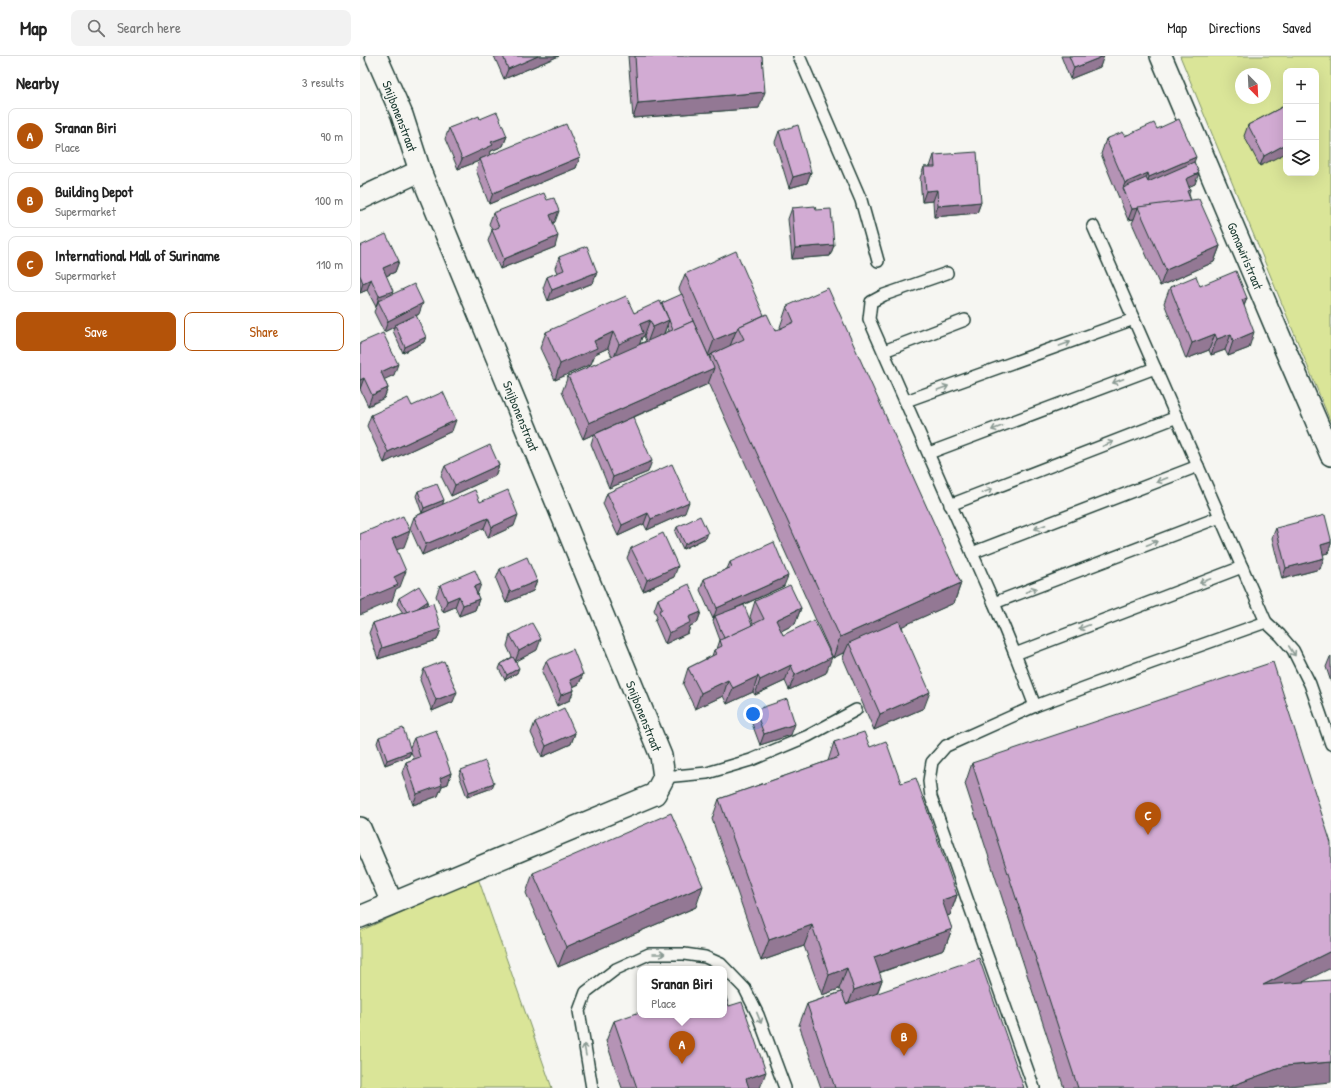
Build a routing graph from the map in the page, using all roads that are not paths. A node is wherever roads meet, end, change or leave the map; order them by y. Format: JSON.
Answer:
{"nodes":[{"id":1,"x":376,"y":56,"type":"edge"},
{"id":2,"x":799,"y":56,"type":"edge"},
{"id":3,"x":1162,"y":56,"type":"edge"},
{"id":4,"x":420,"y":171,"type":"junction"},
{"id":5,"x":360,"y":199,"type":"edge"},
{"id":6,"x":1093,"y":226,"type":"dead end"},
{"id":7,"x":878,"y":261,"type":"dead end"},
{"id":8,"x":947,"y":273,"type":"dead end"},
{"id":9,"x":1134,"y":319,"type":"junction"},
{"id":10,"x":965,"y":320,"type":"dead end"},
{"id":11,"x":884,"y":351,"type":"junction"},
{"id":12,"x":1155,"y":368,"type":"junction"},
{"id":13,"x":906,"y":401,"type":"junction"},
{"id":14,"x":1177,"y":417,"type":"junction"},
{"id":15,"x":929,"y":453,"type":"junction"},
{"id":16,"x":1331,"y":455,"type":"edge"},
{"id":17,"x":1198,"y":466,"type":"junction"},
{"id":18,"x":950,"y":505,"type":"junction"},
{"id":19,"x":1220,"y":517,"type":"junction"},
{"id":20,"x":972,"y":554,"type":"junction"},
{"id":21,"x":1242,"y":567,"type":"junction"},
{"id":22,"x":994,"y":603,"type":"junction"},
{"id":23,"x":1266,"y":622,"type":"junction"},
{"id":24,"x":1016,"y":654,"type":"junction"},
{"id":25,"x":1035,"y":706,"type":"junction"},
{"id":26,"x":856,"y":710,"type":"dead end"},
{"id":27,"x":1331,"y":744,"type":"edge"},
{"id":28,"x":664,"y":777,"type":"junction"},
{"id":29,"x":360,"y":828,"type":"edge"},
{"id":30,"x":392,"y":903,"type":"junction"},
{"id":31,"x":360,"y":917,"type":"edge"},
{"id":32,"x":723,"y":966,"type":"edge"},
{"id":33,"x":727,"y":970,"type":"edge"},
{"id":34,"x":592,"y":1088,"type":"edge"},
{"id":35,"x":785,"y":1088,"type":"edge"},
{"id":36,"x":1034,"y":1088,"type":"edge"}],
"edges":[{"from":1,"to":4,"type":"street","name":"Snijbonenstraat"},
{"from":2,"to":7,"type":"lane"},
{"from":3,"to":16,"type":"street","name":"Gomawiristraat"},
{"from":4,"to":5,"type":"street"},
{"from":4,"to":28,"type":"street","name":"Snijbonenstraat"},
{"from":6,"to":9,"type":"lane"},
{"from":8,"to":11,"type":"lane"},
{"from":9,"to":12,"type":"lane"},
{"from":13,"to":9,"type":"lane","one_way":true},
{"from":10,"to":11,"type":"lane"},
{"from":11,"to":13,"type":"lane"},
{"from":12,"to":14,"type":"lane"},
{"from":12,"to":15,"type":"lane","one_way":true},
{"from":13,"to":15,"type":"lane"},
{"from":14,"to":17,"type":"lane"},
{"from":18,"to":14,"type":"lane","one_way":true},
{"from":15,"to":18,"type":"lane"},
{"from":17,"to":19,"type":"lane"},
{"from":17,"to":20,"type":"lane","one_way":true},
{"from":18,"to":20,"type":"lane"},
{"from":19,"to":21,"type":"lane"},
{"from":22,"to":19,"type":"lane","one_way":true},
{"from":20,"to":22,"type":"lane"},
{"from":21,"to":23,"type":"lane"},
{"from":21,"to":24,"type":"lane","one_way":true},
{"from":22,"to":24,"type":"lane"},
{"from":23,"to":25,"type":"lane"},
{"from":23,"to":27,"type":"lane","one_way":true},
{"from":24,"to":25,"type":"lane"},
{"from":25,"to":36,"type":"lane"},
{"from":26,"to":28,"type":"lane"},
{"from":28,"to":30,"type":"street"},
{"from":29,"to":30,"type":"street"},
{"from":30,"to":31,"type":"street"},
{"from":34,"to":32,"type":"lane","one_way":true},
{"from":33,"to":35,"type":"lane","one_way":true}]}
